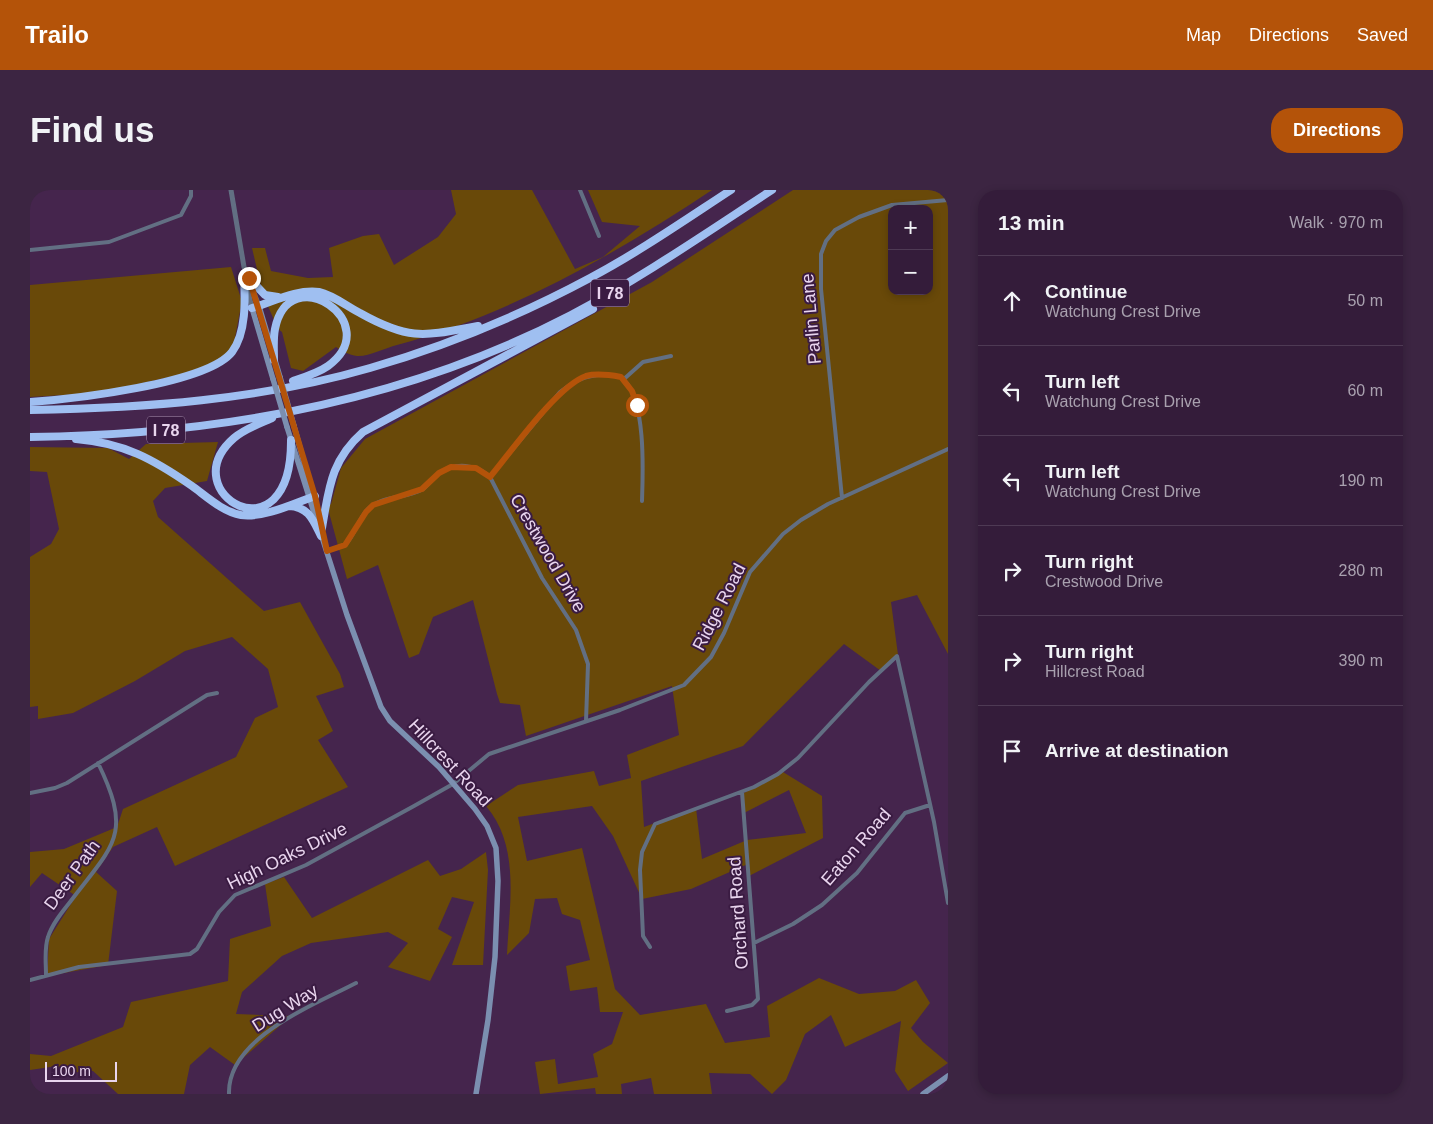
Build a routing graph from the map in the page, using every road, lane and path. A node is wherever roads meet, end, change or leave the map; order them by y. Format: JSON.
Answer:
{"nodes":[{"id":1,"x":190,"y":190,"type":"edge"},
{"id":2,"x":231,"y":190,"type":"edge"},
{"id":3,"x":580,"y":190,"type":"edge"},
{"id":4,"x":731,"y":190,"type":"edge"},
{"id":5,"x":772,"y":190,"type":"edge"},
{"id":6,"x":948,"y":200,"type":"edge"},
{"id":7,"x":598,"y":236,"type":"dead end"},
{"id":8,"x":30,"y":250,"type":"edge"},
{"id":9,"x":676,"y":254,"type":"junction"},
{"id":10,"x":246,"y":273,"type":"junction"},
{"id":11,"x":285,"y":297,"type":"junction"},
{"id":12,"x":255,"y":307,"type":"junction"},
{"id":13,"x":494,"y":323,"type":"junction"},
{"id":14,"x":671,"y":356,"type":"dead end"},
{"id":15,"x":274,"y":360,"type":"junction"},
{"id":16,"x":276,"y":378,"type":"junction"},
{"id":17,"x":624,"y":379,"type":"junction"},
{"id":18,"x":268,"y":390,"type":"junction"},
{"id":19,"x":30,"y":402,"type":"edge"},
{"id":20,"x":30,"y":410,"type":"edge"},
{"id":21,"x":280,"y":414,"type":"junction"},
{"id":22,"x":291,"y":426,"type":"junction"},
{"id":23,"x":30,"y":437,"type":"edge"},
{"id":24,"x":52,"y":437,"type":"junction"},
{"id":25,"x":291,"y":440,"type":"junction"},
{"id":26,"x":948,"y":449,"type":"edge"},
{"id":27,"x":490,"y":477,"type":"junction"},
{"id":28,"x":311,"y":497,"type":"junction"},
{"id":29,"x":842,"y":498,"type":"junction"},
{"id":30,"x":642,"y":501,"type":"dead end"},
{"id":31,"x":287,"y":506,"type":"junction"},
{"id":32,"x":322,"y":532,"type":"junction"},
{"id":33,"x":327,"y":551,"type":"junction"},
{"id":34,"x":217,"y":693,"type":"dead end"},
{"id":35,"x":586,"y":721,"type":"junction"},
{"id":36,"x":98,"y":763,"type":"junction"},
{"id":37,"x":453,"y":784,"type":"junction"},
{"id":38,"x":742,"y":792,"type":"junction"},
{"id":39,"x":30,"y":793,"type":"edge"},
{"id":40,"x":930,"y":805,"type":"junction"},
{"id":41,"x":948,"y":903,"type":"edge"},
{"id":42,"x":754,"y":943,"type":"junction"},
{"id":43,"x":650,"y":947,"type":"dead end"},
{"id":44,"x":46,"y":975,"type":"junction"},
{"id":45,"x":30,"y":980,"type":"edge"},
{"id":46,"x":356,"y":983,"type":"dead end"},
{"id":47,"x":727,"y":1011,"type":"dead end"},
{"id":48,"x":948,"y":1076,"type":"edge"},
{"id":49,"x":229,"y":1094,"type":"edge"},
{"id":50,"x":476,"y":1094,"type":"edge"},
{"id":51,"x":923,"y":1094,"type":"edge"}],
"edges":[{"from":1,"to":8,"type":"street"},
{"from":2,"to":10,"type":"street","name":"Hillcrest Road"},
{"from":3,"to":7,"type":"street"},
{"from":4,"to":13,"type":"highway","number":"I 78"},
{"from":5,"to":9,"type":"highway","number":"I 78"},
{"from":6,"to":29,"type":"street","name":"Parlin Lane"},
{"from":9,"to":21,"type":"highway","number":"I 78"},
{"from":9,"to":32,"type":"highway"},
{"from":10,"to":11,"type":"highway"},
{"from":10,"to":12,"type":"street","name":"Hillcrest Road"},
{"from":10,"to":19,"type":"highway"},
{"from":11,"to":12,"type":"highway"},
{"from":11,"to":13,"type":"highway"},
{"from":12,"to":15,"type":"main road","name":"Hillcrest Road"},
{"from":12,"to":16,"type":"main road","name":"Hillcrest Road"},
{"from":13,"to":18,"type":"highway","number":"I 78"},
{"from":14,"to":17,"type":"street"},
{"from":15,"to":16,"type":"main road","name":"Hillcrest Road"},
{"from":15,"to":18,"type":"highway"},
{"from":16,"to":22,"type":"main road","name":"Hillcrest Road","bridge":true},
{"from":17,"to":27,"type":"street"},
{"from":17,"to":30,"type":"street"},
{"from":18,"to":20,"type":"highway","number":"I 78"},
{"from":21,"to":24,"type":"highway","number":"I 78"},
{"from":21,"to":25,"type":"highway"},
{"from":22,"to":25,"type":"main road","name":"Hillcrest Road"},
{"from":22,"to":28,"type":"main road","name":"Hillcrest Road"},
{"from":23,"to":24,"type":"highway","number":"I 78"},
{"from":24,"to":31,"type":"highway"},
{"from":25,"to":28,"type":"main road","name":"Hillcrest Road"},
{"from":26,"to":29,"type":"street","name":"Ridge Road"},
{"from":27,"to":33,"type":"street"},
{"from":27,"to":35,"type":"street","name":"Crestwood Drive"},
{"from":28,"to":31,"type":"highway"},
{"from":28,"to":32,"type":"main road","name":"Hillcrest Road"},
{"from":29,"to":35,"type":"street","name":"Ridge Road"},
{"from":31,"to":32,"type":"highway"},
{"from":32,"to":33,"type":"main road","name":"Hillcrest Road"},
{"from":33,"to":37,"type":"main road","name":"Hillcrest Road"},
{"from":34,"to":36,"type":"street"},
{"from":35,"to":37,"type":"street","name":"Ridge Road"},
{"from":36,"to":39,"type":"street"},
{"from":36,"to":44,"type":"street","name":"Deer Path"},
{"from":37,"to":44,"type":"street","name":"High Oaks Drive"},
{"from":37,"to":50,"type":"main road","name":"Hillcrest Road"},
{"from":38,"to":40,"type":"street"},
{"from":38,"to":42,"type":"street","name":"Orchard Road"},
{"from":38,"to":43,"type":"street"},
{"from":40,"to":41,"type":"street"},
{"from":40,"to":42,"type":"street","name":"Eaton Road"},
{"from":42,"to":47,"type":"street","name":"Orchard Road"},
{"from":44,"to":45,"type":"street","name":"High Oaks Drive"},
{"from":46,"to":49,"type":"street","name":"Dug Way"},
{"from":48,"to":51,"type":"main road"}]}
